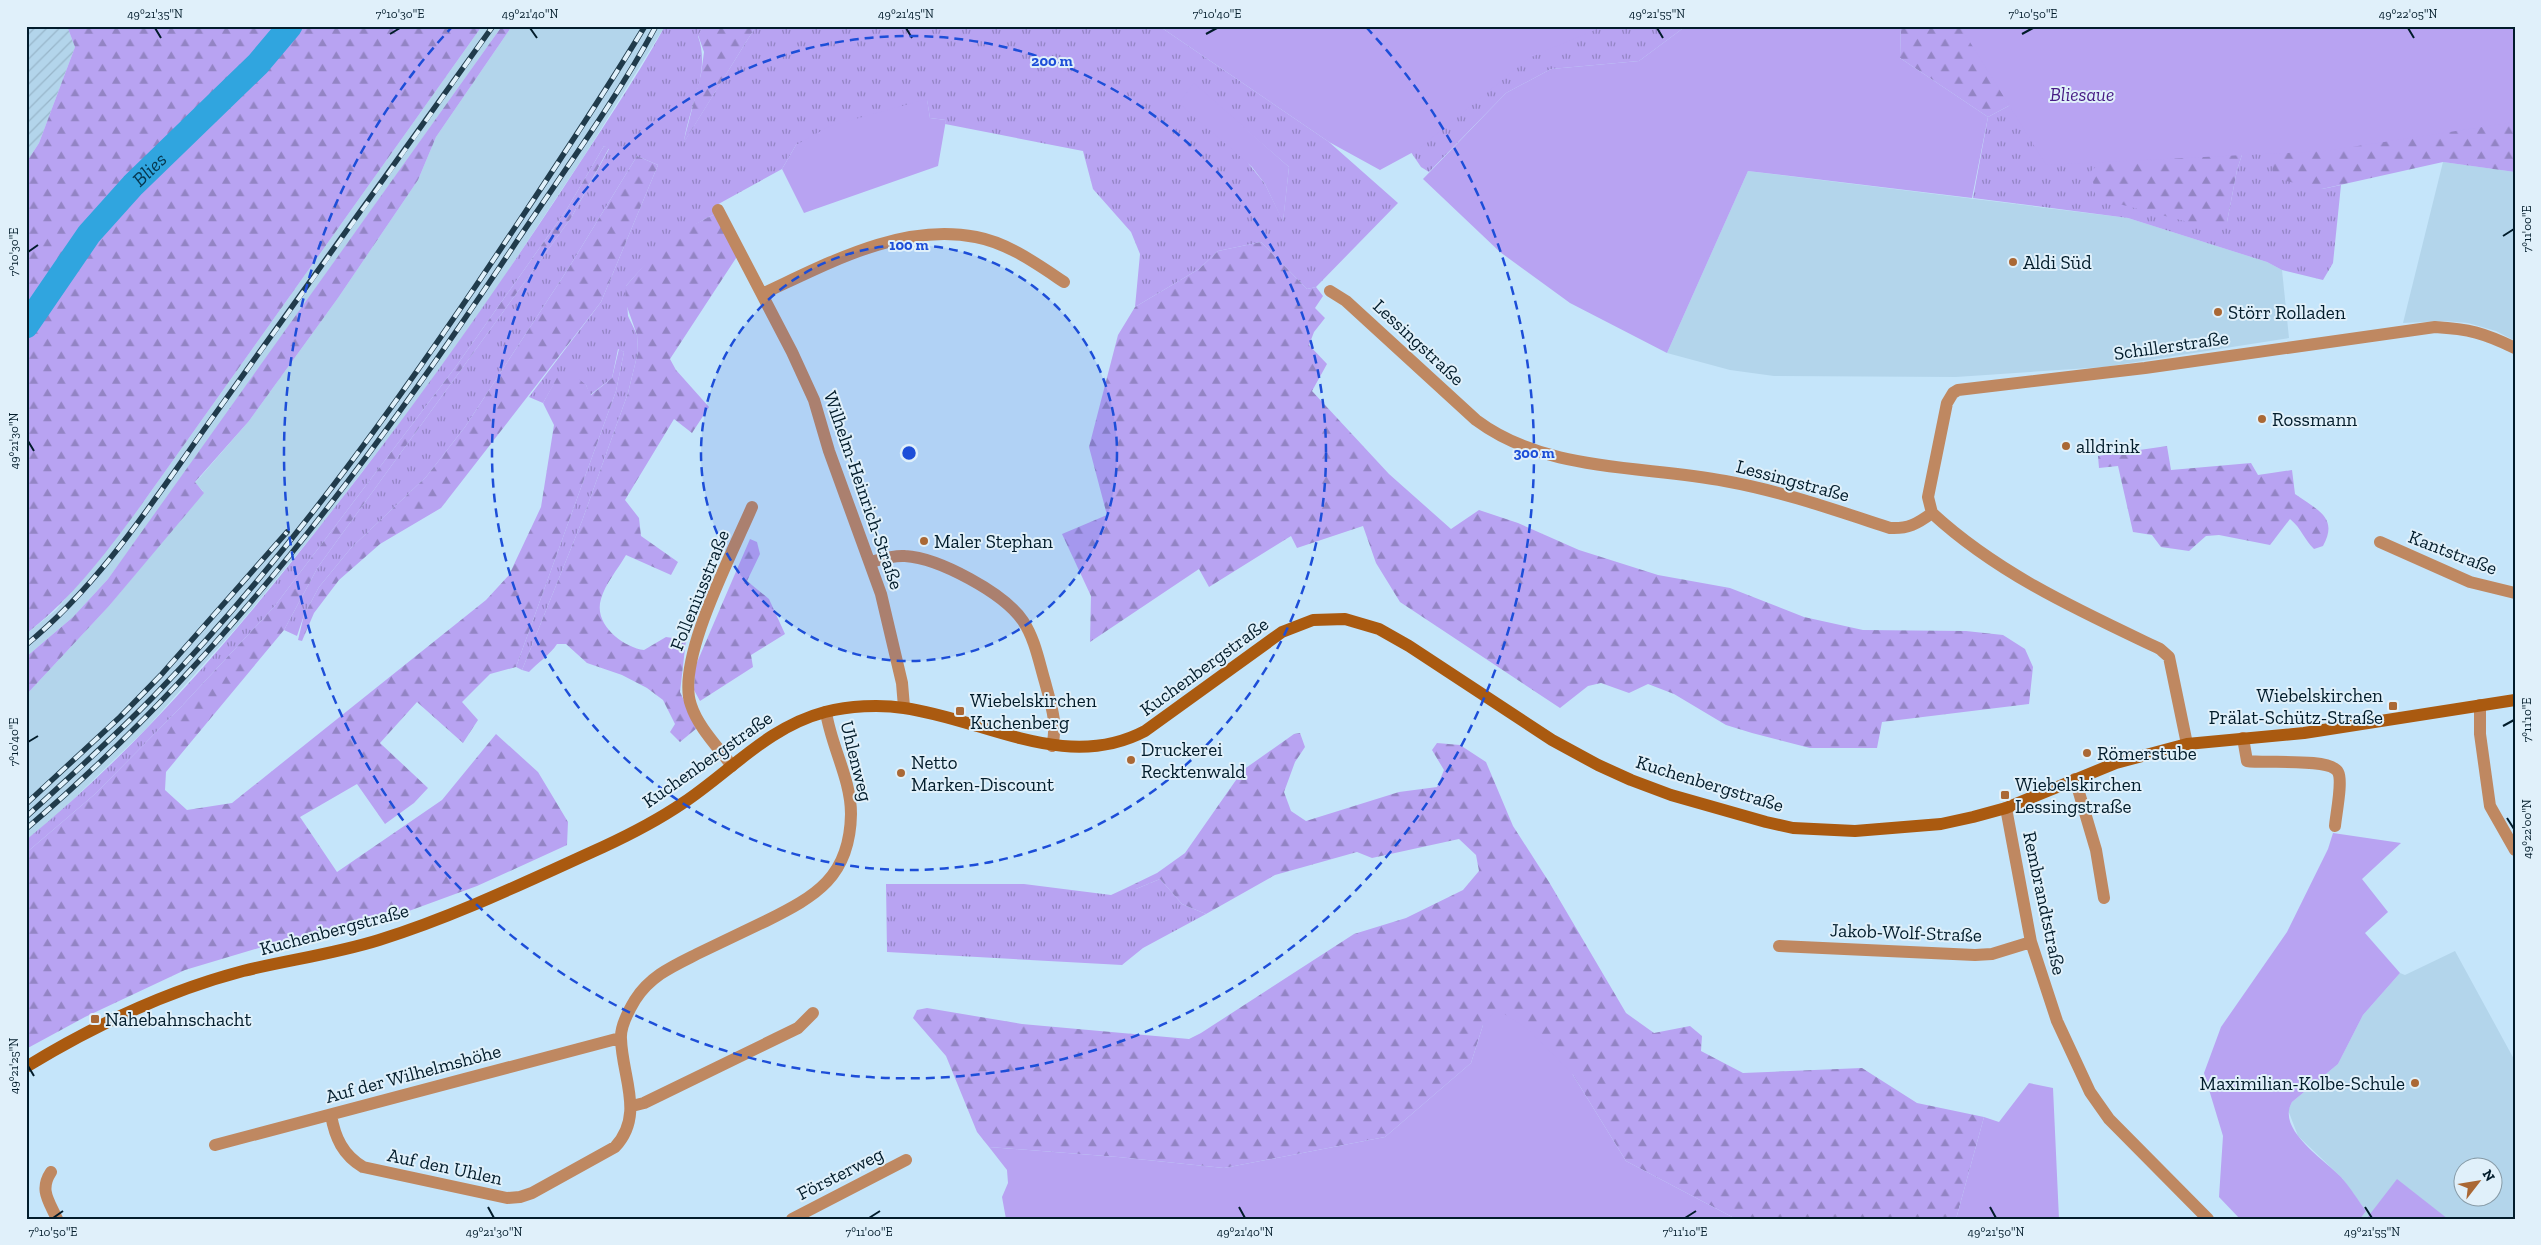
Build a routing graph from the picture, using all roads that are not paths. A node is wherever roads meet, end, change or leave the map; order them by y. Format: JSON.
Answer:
{"nodes":[{"id":1,"x":718,"y":210,"type":"dead end"},
{"id":2,"x":1064,"y":282,"type":"dead end"},
{"id":3,"x":1330,"y":291,"type":"dead end"},
{"id":4,"x":762,"y":294,"type":"junction"},
{"id":5,"x":2515,"y":348,"type":"edge"},
{"id":6,"x":752,"y":507,"type":"dead end"},
{"id":7,"x":1932,"y":514,"type":"junction"},
{"id":8,"x":2380,"y":542,"type":"dead end"},
{"id":9,"x":871,"y":562,"type":"junction"},
{"id":10,"x":2515,"y":593,"type":"edge"},
{"id":11,"x":2515,"y":700,"type":"edge"},
{"id":12,"x":2480,"y":705,"type":"junction"},
{"id":13,"x":904,"y":708,"type":"junction"},
{"id":14,"x":826,"y":712,"type":"junction"},
{"id":15,"x":2243,"y":738,"type":"junction"},
{"id":16,"x":2187,"y":744,"type":"junction"},
{"id":17,"x":1052,"y":746,"type":"junction"},
{"id":18,"x":732,"y":766,"type":"junction"},
{"id":19,"x":2075,"y":779,"type":"junction"},
{"id":20,"x":2006,"y":808,"type":"junction"},
{"id":21,"x":2335,"y":826,"type":"dead end"},
{"id":22,"x":2515,"y":850,"type":"edge"},
{"id":23,"x":2104,"y":898,"type":"dead end"},
{"id":24,"x":2031,"y":942,"type":"junction"},
{"id":25,"x":1779,"y":946,"type":"dead end"},
{"id":26,"x":813,"y":1013,"type":"dead end"},
{"id":27,"x":620,"y":1038,"type":"junction"},
{"id":28,"x":26,"y":1067,"type":"edge"},
{"id":29,"x":632,"y":1106,"type":"junction"},
{"id":30,"x":330,"y":1115,"type":"junction"},
{"id":31,"x":215,"y":1145,"type":"dead end"},
{"id":32,"x":906,"y":1160,"type":"dead end"},
{"id":33,"x":51,"y":1172,"type":"dead end"},
{"id":34,"x":57,"y":1219,"type":"edge"},
{"id":35,"x":792,"y":1219,"type":"edge"},
{"id":36,"x":2208,"y":1219,"type":"edge"}],
"edges":[{"from":1,"to":4,"type":"street","name":"Wilhelm-Heinrich-Straße"},
{"from":2,"to":4,"type":"street"},
{"from":3,"to":7,"type":"street","name":"Lessingstraße"},
{"from":4,"to":9,"type":"street","name":"Wilhelm-Heinrich-Straße"},
{"from":5,"to":7,"type":"street","name":"Schillerstraße"},
{"from":6,"to":18,"type":"street","name":"Folleniusstraße"},
{"from":7,"to":16,"type":"street"},
{"from":8,"to":10,"type":"street","name":"Kantstraße"},
{"from":9,"to":13,"type":"street","name":"Wilhelm-Heinrich-Straße"},
{"from":9,"to":17,"type":"street"},
{"from":11,"to":12,"type":"main road","name":"Kuchenbergstraße"},
{"from":12,"to":15,"type":"main road","name":"Kuchenbergstraße"},
{"from":12,"to":22,"type":"street"},
{"from":13,"to":14,"type":"main road","name":"Kuchenbergstraße"},
{"from":13,"to":17,"type":"main road","name":"Kuchenbergstraße"},
{"from":14,"to":18,"type":"main road","name":"Kuchenbergstraße"},
{"from":14,"to":27,"type":"street","name":"Uhlenweg"},
{"from":15,"to":16,"type":"main road","name":"Kuchenbergstraße"},
{"from":15,"to":21,"type":"street"},
{"from":16,"to":19,"type":"main road","name":"Kuchenbergstraße"},
{"from":17,"to":20,"type":"main road","name":"Kuchenbergstraße"},
{"from":18,"to":28,"type":"main road","name":"Kuchenbergstraße"},
{"from":19,"to":20,"type":"main road","name":"Kuchenbergstraße"},
{"from":19,"to":23,"type":"street"},
{"from":20,"to":24,"type":"street","name":"Rembrandtstraße"},
{"from":24,"to":25,"type":"street","name":"Jakob-Wolf-Straße"},
{"from":24,"to":36,"type":"street","name":"Rembrandtstraße"},
{"from":26,"to":29,"type":"street"},
{"from":27,"to":29,"type":"street","name":"Auf den Uhlen"},
{"from":27,"to":30,"type":"street","name":"Auf der Wilhelmshöhe"},
{"from":29,"to":30,"type":"street","name":"Auf den Uhlen"},
{"from":30,"to":31,"type":"street","name":"Auf der Wilhelmshöhe"},
{"from":32,"to":35,"type":"street","name":"Försterweg"},
{"from":33,"to":34,"type":"street"}]}
